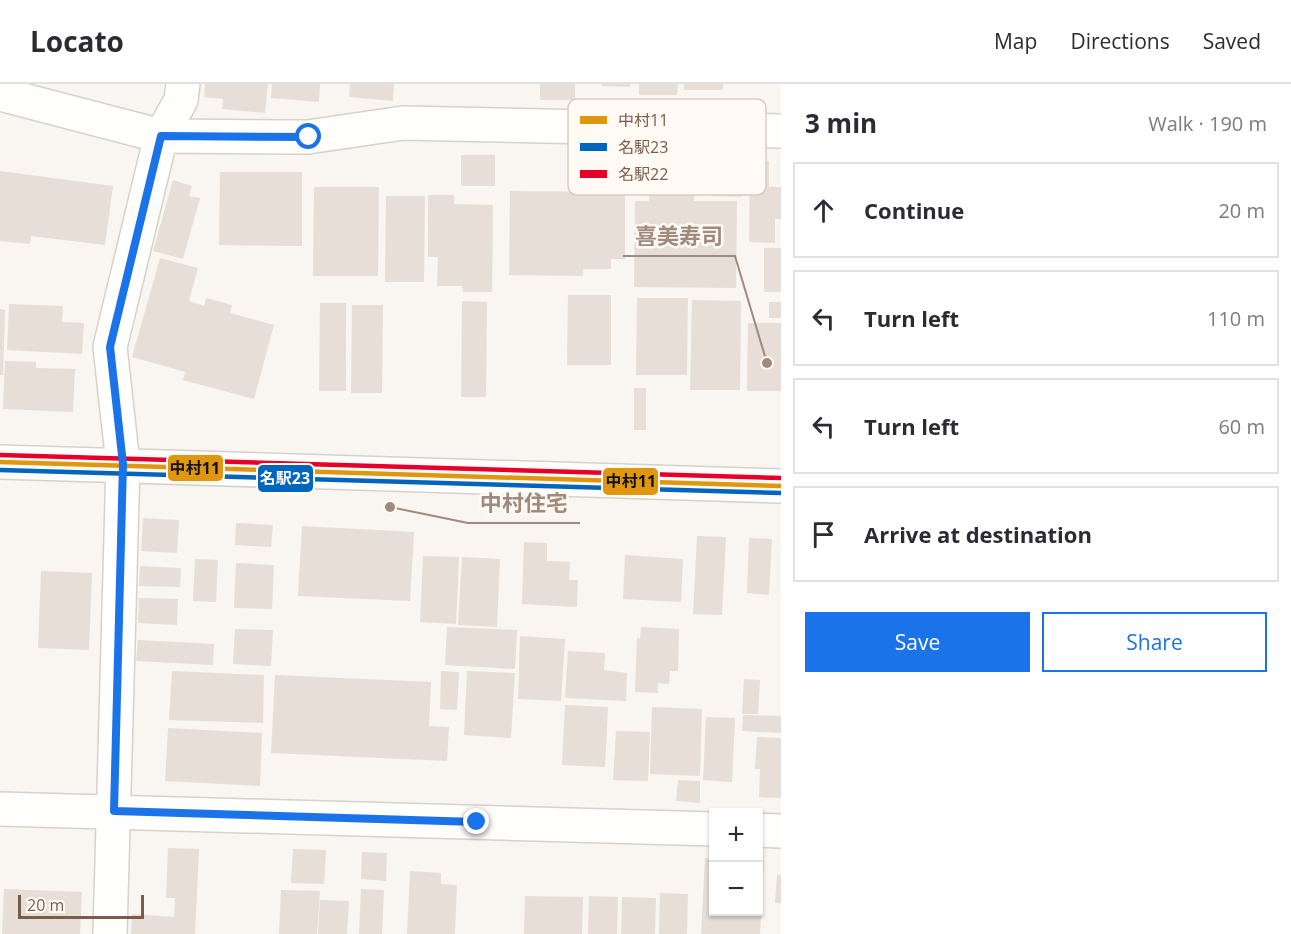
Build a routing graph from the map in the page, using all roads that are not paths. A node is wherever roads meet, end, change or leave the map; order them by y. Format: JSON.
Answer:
{"nodes":[{"id":1,"x":183,"y":84,"type":"edge"},
{"id":2,"x":0,"y":94,"type":"edge"},
{"id":3,"x":568,"y":126,"type":"edge"},
{"id":4,"x":766,"y":131,"type":"edge"},
{"id":5,"x":781,"y":131,"type":"edge"},
{"id":6,"x":161,"y":136,"type":"junction"},
{"id":7,"x":0,"y":462,"type":"edge"},
{"id":8,"x":123,"y":464,"type":"junction"},
{"id":9,"x":781,"y":486,"type":"edge"},
{"id":10,"x":0,"y":809,"type":"edge"},
{"id":11,"x":114,"y":811,"type":"junction"},
{"id":12,"x":709,"y":829,"type":"edge"},
{"id":13,"x":763,"y":830,"type":"edge"},
{"id":14,"x":781,"y":831,"type":"edge"},
{"id":15,"x":111,"y":934,"type":"edge"}],
"edges":[{"from":1,"to":6,"type":"street"},
{"from":2,"to":6,"type":"street"},
{"from":3,"to":6,"type":"street"},
{"from":4,"to":5,"type":"street"},
{"from":6,"to":8,"type":"street"},
{"from":7,"to":8,"type":"street"},
{"from":8,"to":9,"type":"street"},
{"from":8,"to":11,"type":"street"},
{"from":10,"to":11,"type":"street"},
{"from":11,"to":12,"type":"street"},
{"from":11,"to":15,"type":"street"},
{"from":13,"to":14,"type":"street"}]}
